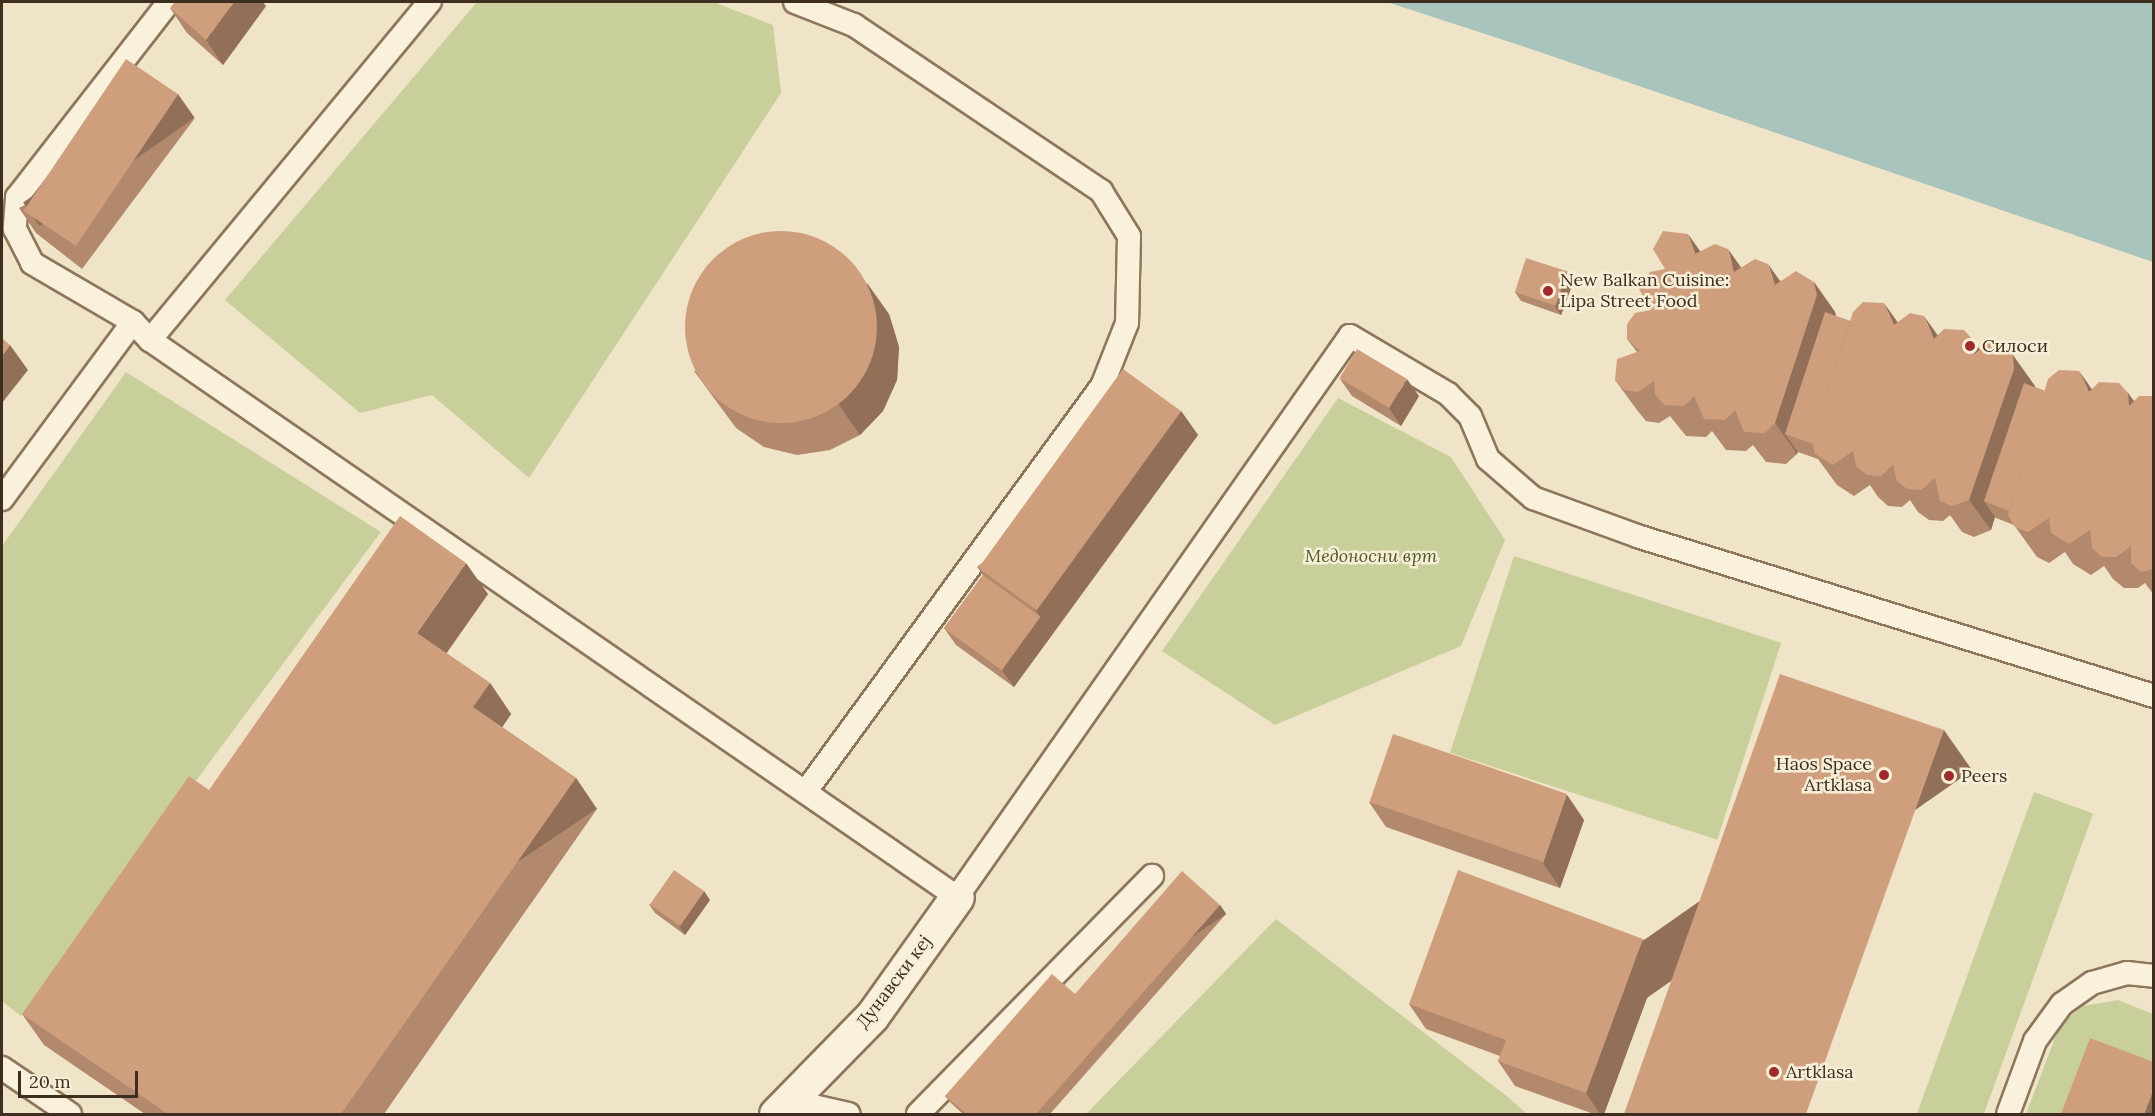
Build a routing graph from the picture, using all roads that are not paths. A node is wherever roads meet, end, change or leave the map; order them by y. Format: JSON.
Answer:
{"nodes":[{"id":1,"x":169,"y":2,"type":"edge"},
{"id":2,"x":430,"y":2,"type":"edge"},
{"id":3,"x":795,"y":2,"type":"edge"},
{"id":4,"x":132,"y":322,"type":"junction"},
{"id":5,"x":150,"y":340,"type":"junction"},
{"id":6,"x":2,"y":499,"type":"edge"},
{"id":7,"x":418,"y":524,"type":"junction"},
{"id":8,"x":404,"y":543,"type":"edge"},
{"id":9,"x":2154,"y":696,"type":"edge"},
{"id":10,"x":806,"y":790,"type":"junction"},
{"id":11,"x":1152,"y":876,"type":"dead end"},
{"id":12,"x":957,"y":897,"type":"junction"},
{"id":13,"x":2154,"y":976,"type":"edge"},
{"id":14,"x":2,"y":1068,"type":"edge"},
{"id":15,"x":784,"y":1108,"type":"edge"},
{"id":16,"x":70,"y":1114,"type":"edge"},
{"id":17,"x":849,"y":1114,"type":"edge"},
{"id":18,"x":918,"y":1114,"type":"edge"},
{"id":19,"x":2008,"y":1114,"type":"edge"}],
"edges":[{"from":1,"to":4,"type":"lane"},
{"from":2,"to":5,"type":"lane"},
{"from":3,"to":10,"type":"lane"},
{"from":4,"to":5,"type":"lane"},
{"from":4,"to":6,"type":"lane"},
{"from":5,"to":7,"type":"lane"},
{"from":7,"to":8,"type":"lane"},
{"from":7,"to":10,"type":"lane"},
{"from":9,"to":12,"type":"lane"},
{"from":10,"to":12,"type":"lane"},
{"from":11,"to":18,"type":"lane"},
{"from":12,"to":15,"type":"street","name":"Дунавски кеј"},
{"from":13,"to":19,"type":"lane"},
{"from":14,"to":16,"type":"lane"},
{"from":15,"to":17,"type":"lane"}]}
